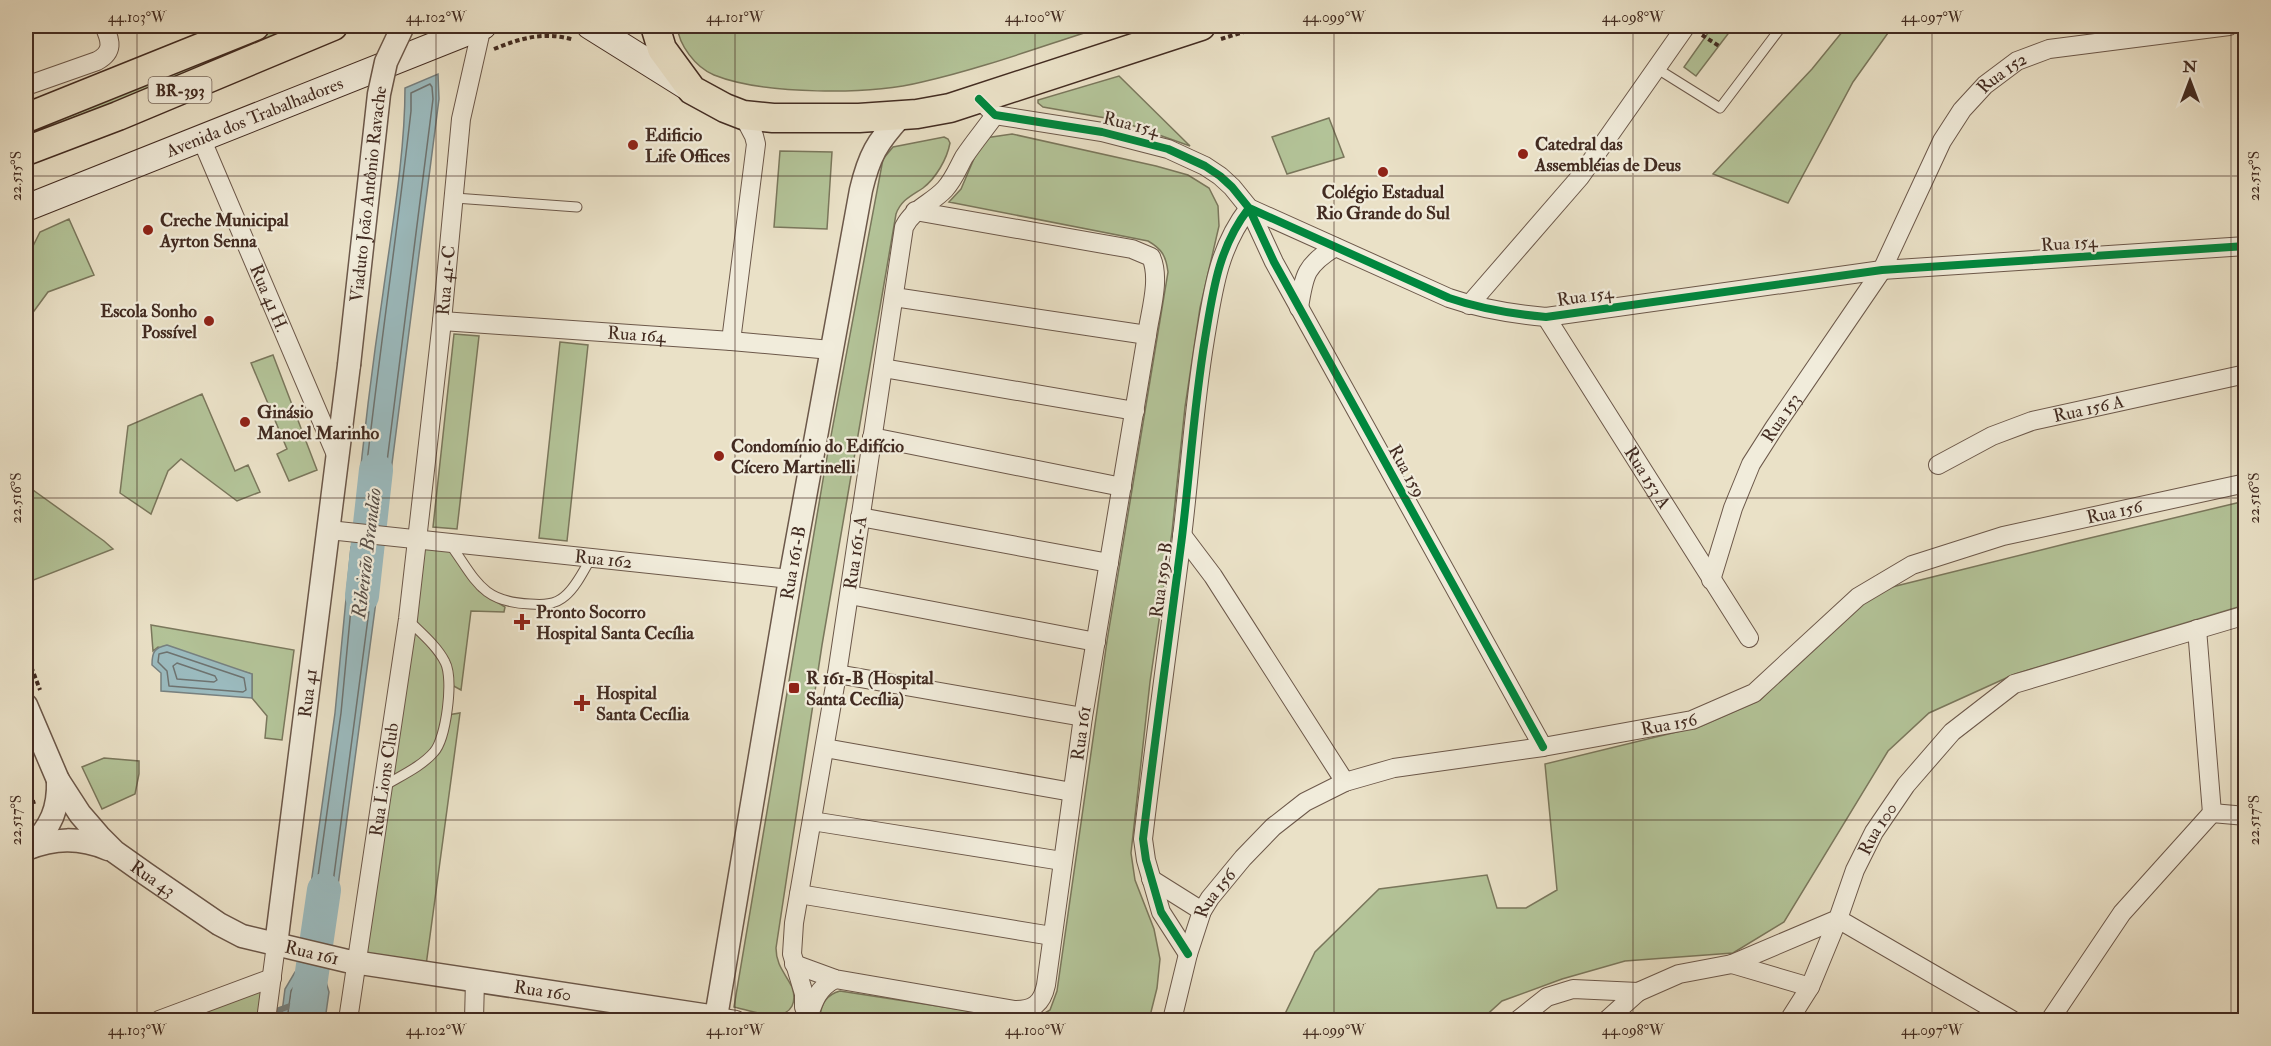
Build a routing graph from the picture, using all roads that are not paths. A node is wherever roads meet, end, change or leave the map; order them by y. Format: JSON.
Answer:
{"nodes":[{"id":1,"x":104,"y":26,"type":"edge"},
{"id":2,"x":255,"y":26,"type":"edge"},
{"id":3,"x":333,"y":26,"type":"edge"},
{"id":4,"x":403,"y":26,"type":"edge"},
{"id":5,"x":483,"y":26,"type":"edge"},
{"id":6,"x":655,"y":26,"type":"edge"},
{"id":7,"x":1782,"y":26,"type":"edge"},
{"id":8,"x":2229,"y":26,"type":"edge"},
{"id":9,"x":1692,"y":29,"type":"edge"},
{"id":10,"x":1209,"y":33,"type":"edge"},
{"id":11,"x":585,"y":34,"type":"edge"},
{"id":12,"x":1656,"y":68,"type":"junction"},
{"id":13,"x":26,"y":86,"type":"edge"},
{"id":14,"x":692,"y":90,"type":"junction"},
{"id":15,"x":987,"y":107,"type":"junction"},
{"id":16,"x":743,"y":115,"type":"junction"},
{"id":17,"x":901,"y":116,"type":"junction"},
{"id":18,"x":26,"y":118,"type":"edge"},
{"id":19,"x":201,"y":138,"type":"junction"},
{"id":20,"x":26,"y":151,"type":"edge"},
{"id":21,"x":454,"y":198,"type":"junction"},
{"id":22,"x":577,"y":207,"type":"dead end"},
{"id":23,"x":26,"y":208,"type":"edge"},
{"id":24,"x":1249,"y":208,"type":"junction"},
{"id":25,"x":915,"y":211,"type":"junction"},
{"id":26,"x":2246,"y":246,"type":"edge"},
{"id":27,"x":1335,"y":247,"type":"junction"},
{"id":28,"x":1882,"y":270,"type":"junction"},
{"id":29,"x":894,"y":297,"type":"junction"},
{"id":30,"x":1469,"y":305,"type":"junction"},
{"id":31,"x":1299,"y":308,"type":"junction"},
{"id":32,"x":1546,"y":317,"type":"junction"},
{"id":33,"x":442,"y":321,"type":"junction"},
{"id":34,"x":1147,"y":335,"type":"junction"},
{"id":35,"x":731,"y":341,"type":"junction"},
{"id":36,"x":831,"y":350,"type":"junction"},
{"id":37,"x":349,"y":365,"type":"joint"},
{"id":38,"x":883,"y":368,"type":"junction"},
{"id":39,"x":2246,"y":374,"type":"edge"},
{"id":40,"x":1135,"y":411,"type":"junction"},
{"id":41,"x":872,"y":437,"type":"junction"},
{"id":42,"x":337,"y":457,"type":"junction"},
{"id":43,"x":1938,"y":465,"type":"dead end"},
{"id":44,"x":2246,"y":483,"type":"edge"},
{"id":45,"x":1122,"y":487,"type":"junction"},
{"id":46,"x":860,"y":517,"type":"junction"},
{"id":47,"x":336,"y":530,"type":"junction"},
{"id":48,"x":1182,"y":535,"type":"junction"},
{"id":49,"x":417,"y":538,"type":"junction"},
{"id":50,"x":447,"y":541,"type":"junction"},
{"id":51,"x":593,"y":556,"type":"junction"},
{"id":52,"x":1109,"y":563,"type":"junction"},
{"id":53,"x":790,"y":579,"type":"junction"},
{"id":54,"x":1711,"y":580,"type":"junction"},
{"id":55,"x":850,"y":595,"type":"junction"},
{"id":56,"x":2246,"y":615,"type":"edge"},
{"id":57,"x":408,"y":619,"type":"junction"},
{"id":58,"x":2197,"y":629,"type":"junction"},
{"id":59,"x":1749,"y":638,"type":"dead end"},
{"id":60,"x":1096,"y":642,"type":"junction"},
{"id":61,"x":837,"y":674,"type":"junction"},
{"id":62,"x":33,"y":698,"type":"edge"},
{"id":63,"x":1083,"y":717,"type":"junction"},
{"id":64,"x":33,"y":745,"type":"edge"},
{"id":65,"x":1543,"y":747,"type":"junction"},
{"id":66,"x":825,"y":748,"type":"junction"},
{"id":67,"x":58,"y":780,"type":"junction"},
{"id":68,"x":1345,"y":782,"type":"junction"},
{"id":69,"x":384,"y":786,"type":"junction"},
{"id":70,"x":1072,"y":792,"type":"junction"},
{"id":71,"x":2212,"y":813,"type":"junction"},
{"id":72,"x":2246,"y":816,"type":"edge"},
{"id":73,"x":812,"y":821,"type":"junction"},
{"id":74,"x":28,"y":848,"type":"edge"},
{"id":75,"x":115,"y":852,"type":"junction"},
{"id":76,"x":1062,"y":861,"type":"junction"},
{"id":77,"x":1151,"y":879,"type":"junction"},
{"id":78,"x":799,"y":894,"type":"junction"},
{"id":79,"x":1202,"y":911,"type":"junction"},
{"id":80,"x":1838,"y":919,"type":"junction"},
{"id":81,"x":1052,"y":936,"type":"junction"},
{"id":82,"x":278,"y":947,"type":"junction"},
{"id":83,"x":1188,"y":954,"type":"junction"},
{"id":84,"x":352,"y":962,"type":"junction"},
{"id":85,"x":794,"y":964,"type":"junction"},
{"id":86,"x":1732,"y":964,"type":"junction"},
{"id":87,"x":272,"y":978,"type":"junction"},
{"id":88,"x":835,"y":979,"type":"junction"},
{"id":89,"x":475,"y":980,"type":"junction"},
{"id":90,"x":1810,"y":987,"type":"junction"},
{"id":91,"x":1638,"y":992,"type":"junction"},
{"id":92,"x":722,"y":1019,"type":"edge"},
{"id":93,"x":808,"y":1019,"type":"edge"},
{"id":94,"x":159,"y":1020,"type":"edge"},
{"id":95,"x":266,"y":1020,"type":"edge"},
{"id":96,"x":348,"y":1020,"type":"edge"},
{"id":97,"x":474,"y":1020,"type":"edge"},
{"id":98,"x":1172,"y":1020,"type":"edge"},
{"id":99,"x":1518,"y":1020,"type":"edge"},
{"id":100,"x":1606,"y":1020,"type":"edge"},
{"id":101,"x":1789,"y":1020,"type":"edge"},
{"id":102,"x":2012,"y":1020,"type":"edge"},
{"id":103,"x":2050,"y":1020,"type":"edge"}],
"edges":[{"from":1,"to":13,"type":"street"},
{"from":2,"to":18,"type":"main road","number":"BR-393"},
{"from":3,"to":20,"type":"main road","number":"BR-393"},
{"from":4,"to":37,"type":"street","name":"Viaduto João Antônio Ravache","bridge":true},
{"from":5,"to":19,"type":"main road","name":"Avenida dos Trabalhadores"},
{"from":5,"to":21,"type":"street","name":"Rua 41-C"},
{"from":6,"to":14,"type":"main road"},
{"from":7,"to":12,"type":"lane"},
{"from":8,"to":28,"type":"street","name":"Rua 152"},
{"from":9,"to":12,"type":"street"},
{"from":10,"to":15,"type":"main road"},
{"from":11,"to":14,"type":"main road"},
{"from":12,"to":30,"type":"street"},
{"from":14,"to":16,"type":"main road"},
{"from":15,"to":17,"type":"main road"},
{"from":15,"to":24,"type":"street","name":"Rua 154"},
{"from":15,"to":25,"type":"street","name":"Rua 161-A"},
{"from":16,"to":17,"type":"main road"},
{"from":16,"to":35,"type":"street"},
{"from":17,"to":36,"type":"street","name":"Rua 161-B"},
{"from":19,"to":23,"type":"main road","name":"Avenida dos Trabalhadores"},
{"from":19,"to":42,"type":"street","name":"Rua 41 H."},
{"from":21,"to":22,"type":"lane"},
{"from":21,"to":33,"type":"street","name":"Rua 41-C"},
{"from":24,"to":27,"type":"street","name":"Rua 154"},
{"from":24,"to":31,"type":"street","name":"Rua 159"},
{"from":24,"to":48,"type":"street","name":"Rua 159-B"},
{"from":25,"to":29,"type":"street","name":"Rua 161-A"},
{"from":25,"to":34,"type":"street","name":"Rua 161"},
{"from":26,"to":28,"type":"street","name":"Rua 154"},
{"from":27,"to":30,"type":"street","name":"Rua 154"},
{"from":27,"to":31,"type":"street"},
{"from":28,"to":32,"type":"street","name":"Rua 154"},
{"from":28,"to":54,"type":"street","name":"Rua 153"},
{"from":29,"to":34,"type":"street"},
{"from":29,"to":38,"type":"street","name":"Rua 161-A"},
{"from":30,"to":32,"type":"street","name":"Rua 154"},
{"from":31,"to":65,"type":"street","name":"Rua 159"},
{"from":32,"to":54,"type":"street","name":"Rua 153 A"},
{"from":33,"to":35,"type":"street","name":"Rua 164"},
{"from":33,"to":49,"type":"street","name":"Rua 41-C"},
{"from":34,"to":40,"type":"street","name":"Rua 161"},
{"from":35,"to":36,"type":"street","name":"Rua 164"},
{"from":36,"to":53,"type":"street","name":"Rua 161-B"},
{"from":37,"to":42,"type":"street","name":"Rua 41"},
{"from":38,"to":40,"type":"street"},
{"from":38,"to":41,"type":"street","name":"Rua 161-A"},
{"from":39,"to":43,"type":"street","name":"Rua 156 A"},
{"from":40,"to":45,"type":"street","name":"Rua 161"},
{"from":41,"to":45,"type":"street"},
{"from":41,"to":46,"type":"street","name":"Rua 161-A"},
{"from":42,"to":47,"type":"street","name":"Rua 41"},
{"from":44,"to":65,"type":"street","name":"Rua 156"},
{"from":45,"to":52,"type":"street","name":"Rua 161"},
{"from":46,"to":52,"type":"street"},
{"from":46,"to":55,"type":"street","name":"Rua 161-A"},
{"from":47,"to":49,"type":"street","name":"Rua 162"},
{"from":47,"to":82,"type":"street","name":"Rua 41"},
{"from":48,"to":68,"type":"street"},
{"from":48,"to":77,"type":"street","name":"Rua 159-B"},
{"from":49,"to":50,"type":"street","name":"Rua 162"},
{"from":49,"to":57,"type":"street","name":"Rua Lions Club"},
{"from":50,"to":51,"type":"street","name":"Rua 162"},
{"from":50,"to":51,"type":"lane"},
{"from":51,"to":53,"type":"street","name":"Rua 162"},
{"from":52,"to":60,"type":"street","name":"Rua 161"},
{"from":53,"to":92,"type":"street","name":"Rua 161-B"},
{"from":54,"to":59,"type":"street","name":"Rua 153 A"},
{"from":55,"to":60,"type":"street"},
{"from":55,"to":61,"type":"street","name":"Rua 161-A"},
{"from":56,"to":58,"type":"street","name":"Rua 100"},
{"from":57,"to":69,"type":"street","name":"Rua Lions Club"},
{"from":57,"to":69,"type":"lane"},
{"from":58,"to":71,"type":"street"},
{"from":58,"to":80,"type":"street","name":"Rua 100"},
{"from":60,"to":63,"type":"street","name":"Rua 161"},
{"from":61,"to":63,"type":"street"},
{"from":61,"to":66,"type":"street","name":"Rua 161-A"},
{"from":62,"to":64,"type":"street","name":"Rua 43"},
{"from":63,"to":70,"type":"street","name":"Rua 161"},
{"from":64,"to":67,"type":"street","name":"Rua 43"},
{"from":65,"to":68,"type":"street","name":"Rua 156"},
{"from":66,"to":70,"type":"street"},
{"from":66,"to":73,"type":"street","name":"Rua 161-A"},
{"from":67,"to":74,"type":"street"},
{"from":67,"to":75,"type":"street","name":"Rua 43"},
{"from":68,"to":79,"type":"street","name":"Rua 156"},
{"from":69,"to":84,"type":"street","name":"Rua Lions Club"},
{"from":70,"to":76,"type":"street","name":"Rua 161"},
{"from":71,"to":72,"type":"street"},
{"from":71,"to":103,"type":"street"},
{"from":73,"to":76,"type":"street"},
{"from":73,"to":78,"type":"street","name":"Rua 161-A"},
{"from":74,"to":75,"type":"street"},
{"from":75,"to":82,"type":"street","name":"Rua 43"},
{"from":76,"to":81,"type":"street","name":"Rua 161"},
{"from":77,"to":79,"type":"street"},
{"from":77,"to":83,"type":"street","name":"Rua 159-B"},
{"from":78,"to":81,"type":"street"},
{"from":78,"to":85,"type":"street","name":"Rua 161-A"},
{"from":79,"to":83,"type":"street","name":"Rua 156"},
{"from":80,"to":86,"type":"street"},
{"from":80,"to":90,"type":"street","name":"Rua 100"},
{"from":80,"to":102,"type":"street"},
{"from":81,"to":88,"type":"street","name":"Rua 161"},
{"from":82,"to":84,"type":"street","name":"Rua 161"},
{"from":82,"to":87,"type":"street","name":"Rua 41"},
{"from":83,"to":98,"type":"street","name":"Rua 156"},
{"from":84,"to":89,"type":"street","name":"Rua 160"},
{"from":84,"to":96,"type":"street","name":"Rua Lions Club"},
{"from":85,"to":88,"type":"street","name":"Rua 161"},
{"from":85,"to":93,"type":"street","name":"Rua 161-A"},
{"from":86,"to":90,"type":"street"},
{"from":86,"to":91,"type":"street"},
{"from":87,"to":94,"type":"street"},
{"from":87,"to":95,"type":"street","name":"Rua 41"},
{"from":88,"to":93,"type":"street"},
{"from":89,"to":92,"type":"street","name":"Rua 160"},
{"from":89,"to":97,"type":"street"},
{"from":90,"to":101,"type":"street","name":"Rua 100"},
{"from":91,"to":99,"type":"street"},
{"from":91,"to":100,"type":"street"}]}
